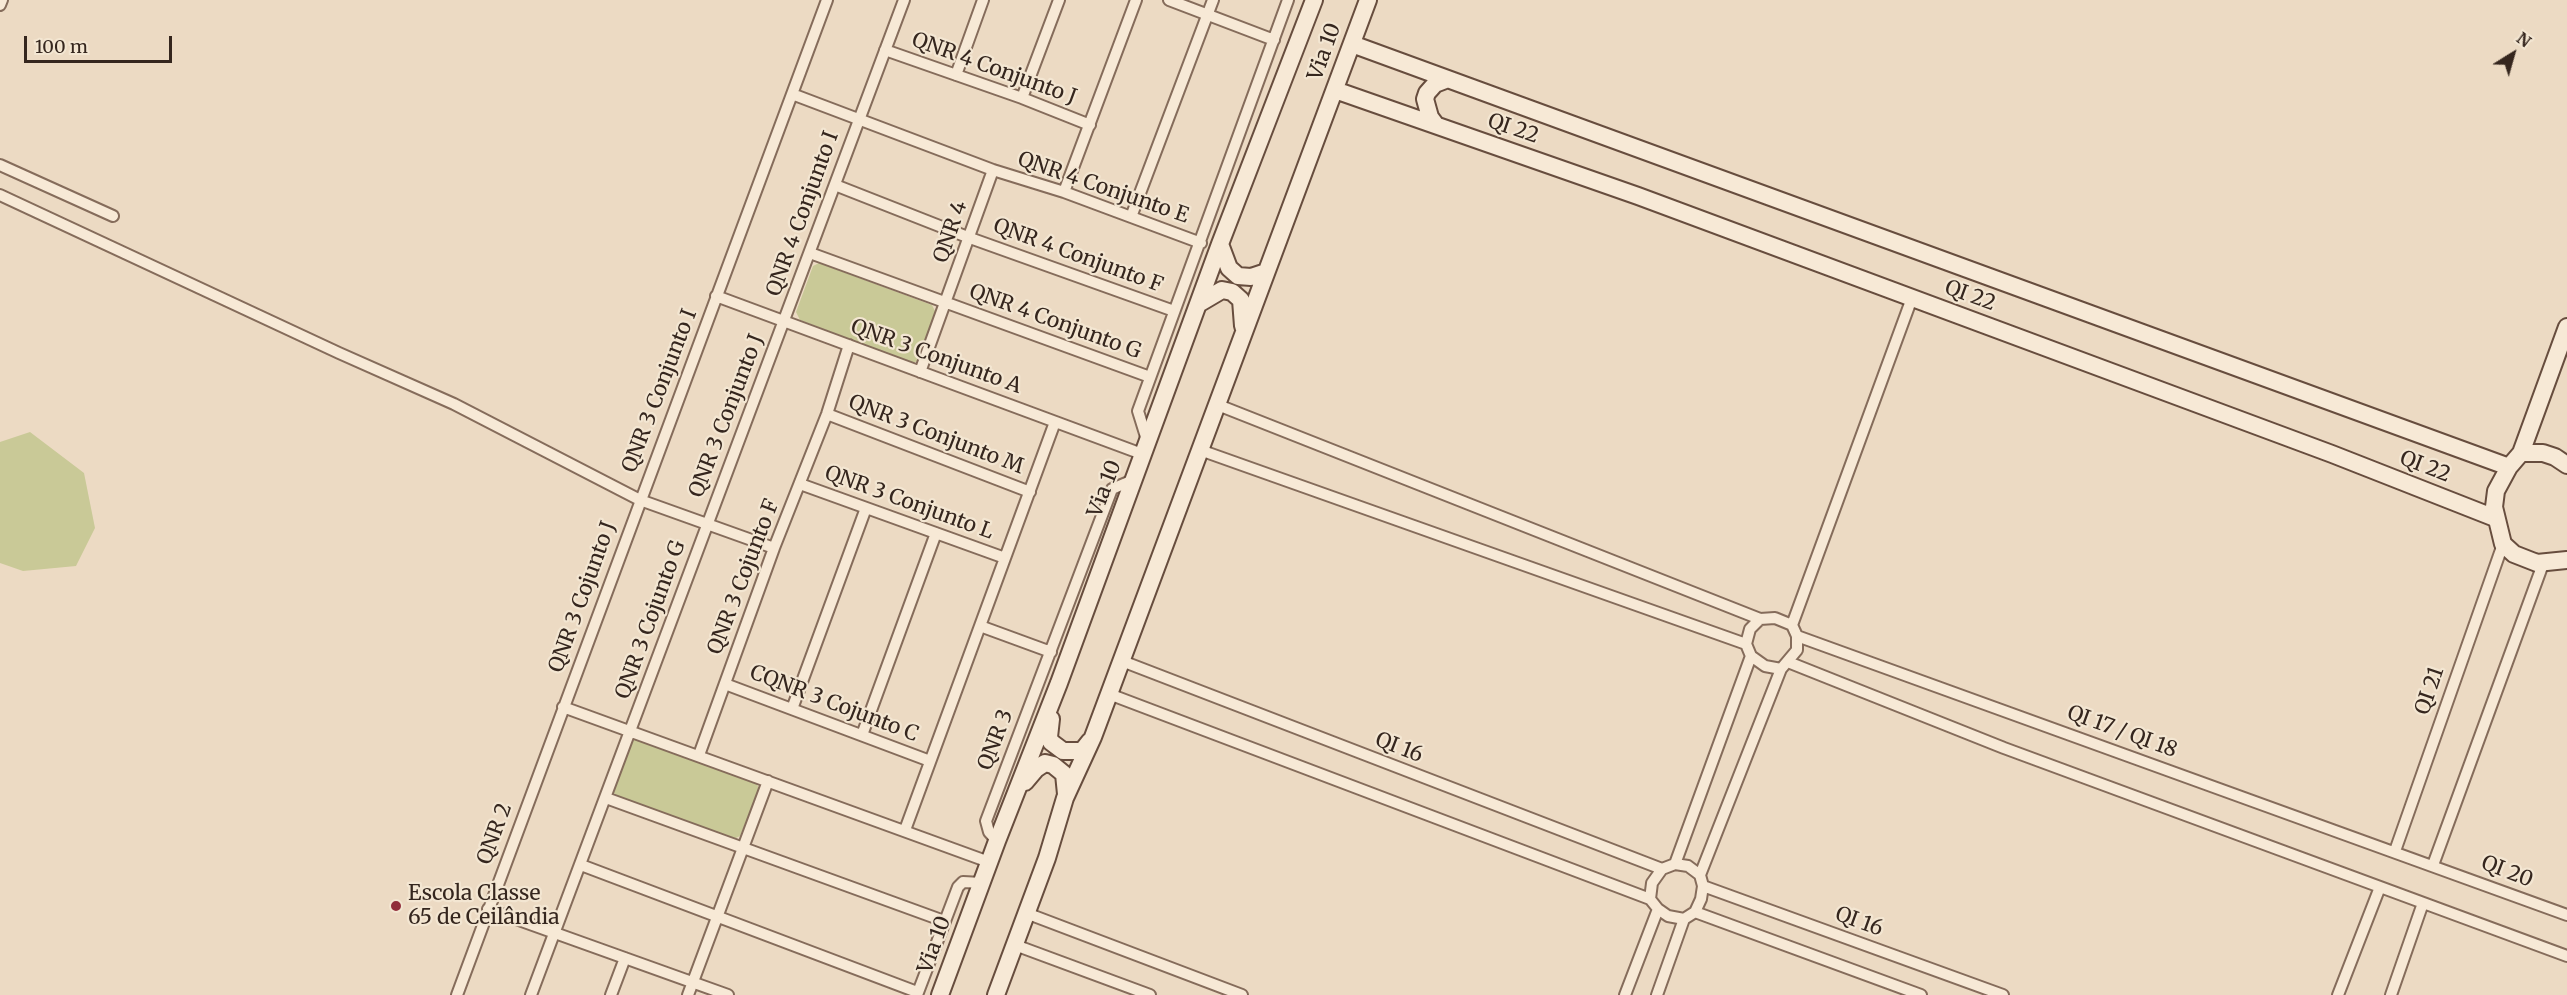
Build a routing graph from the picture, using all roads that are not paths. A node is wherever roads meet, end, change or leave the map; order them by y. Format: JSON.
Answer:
{"nodes":[{"id":1,"x":2,"y":0,"type":"edge"},
{"id":2,"x":827,"y":0,"type":"edge"},
{"id":3,"x":904,"y":0,"type":"edge"},
{"id":4,"x":983,"y":0,"type":"edge"},
{"id":5,"x":1059,"y":0,"type":"edge"},
{"id":6,"x":1137,"y":0,"type":"edge"},
{"id":7,"x":1169,"y":0,"type":"edge"},
{"id":8,"x":1213,"y":0,"type":"edge"},
{"id":9,"x":1288,"y":0,"type":"edge"},
{"id":10,"x":1314,"y":0,"type":"edge"},
{"id":11,"x":1368,"y":0,"type":"edge"},
{"id":12,"x":0,"y":5,"type":"edge"},
{"id":13,"x":1207,"y":14,"type":"junction"},
{"id":14,"x":1274,"y":40,"type":"junction"},
{"id":15,"x":1352,"y":44,"type":"junction"},
{"id":16,"x":885,"y":50,"type":"junction"},
{"id":17,"x":956,"y":75,"type":"junction"},
{"id":18,"x":1448,"y":79,"type":"junction"},
{"id":19,"x":1335,"y":90,"type":"junction"},
{"id":20,"x":792,"y":94,"type":"junction"},
{"id":21,"x":1022,"y":98,"type":"junction"},
{"id":22,"x":859,"y":121,"type":"junction"},
{"id":23,"x":1090,"y":124,"type":"junction"},
{"id":24,"x":1436,"y":125,"type":"junction"},
{"id":25,"x":0,"y":165,"type":"edge"},
{"id":26,"x":993,"y":170,"type":"junction"},
{"id":27,"x":835,"y":185,"type":"junction"},
{"id":28,"x":1064,"y":192,"type":"junction"},
{"id":29,"x":0,"y":195,"type":"edge"},
{"id":30,"x":113,"y":216,"type":"dead end"},
{"id":31,"x":1131,"y":217,"type":"junction"},
{"id":32,"x":970,"y":238,"type":"junction"},
{"id":33,"x":1201,"y":243,"type":"junction"},
{"id":34,"x":1220,"y":244,"type":"junction"},
{"id":35,"x":810,"y":253,"type":"junction"},
{"id":36,"x":1266,"y":272,"type":"junction"},
{"id":37,"x":716,"y":296,"type":"junction"},
{"id":38,"x":1912,"y":298,"type":"junction"},
{"id":39,"x":1200,"y":303,"type":"junction"},
{"id":40,"x":946,"y":304,"type":"junction"},
{"id":41,"x":1174,"y":310,"type":"junction"},
{"id":42,"x":784,"y":321,"type":"junction"},
{"id":43,"x":2567,"y":327,"type":"edge"},
{"id":44,"x":1243,"y":333,"type":"junction"},
{"id":45,"x":849,"y":345,"type":"junction"},
{"id":46,"x":920,"y":372,"type":"junction"},
{"id":47,"x":1150,"y":377,"type":"junction"},
{"id":48,"x":1218,"y":405,"type":"junction"},
{"id":49,"x":828,"y":414,"type":"junction"},
{"id":50,"x":1055,"y":422,"type":"junction"},
{"id":51,"x":1145,"y":447,"type":"junction"},
{"id":52,"x":1200,"y":450,"type":"junction"},
{"id":53,"x":2521,"y":453,"type":"junction"},
{"id":54,"x":2567,"y":465,"type":"edge"},
{"id":55,"x":2509,"y":467,"type":"junction"},
{"id":56,"x":1133,"y":480,"type":"junction"},
{"id":57,"x":800,"y":484,"type":"junction"},
{"id":58,"x":1030,"y":492,"type":"junction"},
{"id":59,"x":640,"y":500,"type":"junction"},
{"id":60,"x":866,"y":508,"type":"junction"},
{"id":61,"x":2495,"y":518,"type":"junction"},
{"id":62,"x":707,"y":524,"type":"junction"},
{"id":63,"x":936,"y":533,"type":"junction"},
{"id":64,"x":2503,"y":544,"type":"junction"},
{"id":65,"x":774,"y":548,"type":"junction"},
{"id":66,"x":1005,"y":558,"type":"junction"},
{"id":67,"x":2567,"y":560,"type":"edge"},
{"id":68,"x":2543,"y":564,"type":"junction"},
{"id":69,"x":1760,"y":619,"type":"junction"},
{"id":70,"x":980,"y":626,"type":"junction"},
{"id":71,"x":1795,"y":631,"type":"junction"},
{"id":72,"x":1746,"y":644,"type":"junction"},
{"id":73,"x":1051,"y":652,"type":"junction"},
{"id":74,"x":1750,"y":656,"type":"junction"},
{"id":75,"x":1122,"y":662,"type":"junction"},
{"id":76,"x":1784,"y":666,"type":"junction"},
{"id":77,"x":1059,"y":683,"type":"junction"},
{"id":78,"x":725,"y":684,"type":"junction"},
{"id":79,"x":1109,"y":694,"type":"junction"},
{"id":80,"x":563,"y":706,"type":"junction"},
{"id":81,"x":792,"y":709,"type":"junction"},
{"id":82,"x":632,"y":730,"type":"junction"},
{"id":83,"x":862,"y":735,"type":"junction"},
{"id":84,"x":1093,"y":737,"type":"junction"},
{"id":85,"x":699,"y":755,"type":"junction"},
{"id":86,"x":930,"y":761,"type":"junction"},
{"id":87,"x":768,"y":781,"type":"junction"},
{"id":88,"x":1018,"y":790,"type":"junction"},
{"id":89,"x":606,"y":798,"type":"junction"},
{"id":90,"x":1065,"y":798,"type":"junction"},
{"id":91,"x":905,"y":830,"type":"junction"},
{"id":92,"x":997,"y":841,"type":"junction"},
{"id":93,"x":743,"y":847,"type":"junction"},
{"id":94,"x":2395,"y":851,"type":"junction"},
{"id":95,"x":989,"y":862,"type":"junction"},
{"id":96,"x":1675,"y":864,"type":"junction"},
{"id":97,"x":581,"y":865,"type":"junction"},
{"id":98,"x":2433,"y":865,"type":"junction"},
{"id":99,"x":1662,"y":869,"type":"junction"},
{"id":100,"x":1701,"y":881,"type":"junction"},
{"id":101,"x":982,"y":883,"type":"junction"},
{"id":102,"x":2379,"y":887,"type":"junction"},
{"id":103,"x":1650,"y":899,"type":"junction"},
{"id":104,"x":2423,"y":903,"type":"junction"},
{"id":105,"x":488,"y":909,"type":"junction"},
{"id":106,"x":1658,"y":909,"type":"junction"},
{"id":107,"x":1695,"y":912,"type":"junction"},
{"id":108,"x":1026,"y":913,"type":"junction"},
{"id":109,"x":2567,"y":915,"type":"edge"},
{"id":110,"x":718,"y":916,"type":"junction"},
{"id":111,"x":1684,"y":918,"type":"junction"},
{"id":112,"x":944,"y":921,"type":"junction"},
{"id":113,"x":555,"y":934,"type":"junction"},
{"id":114,"x":1014,"y":945,"type":"junction"},
{"id":115,"x":2567,"y":956,"type":"edge"},
{"id":116,"x":625,"y":958,"type":"junction"},
{"id":117,"x":693,"y":982,"type":"junction"},
{"id":118,"x":917,"y":994,"type":"edge"},
{"id":119,"x":457,"y":995,"type":"edge"},
{"id":120,"x":531,"y":995,"type":"edge"},
{"id":121,"x":611,"y":995,"type":"edge"},
{"id":122,"x":688,"y":995,"type":"edge"},
{"id":123,"x":728,"y":995,"type":"edge"},
{"id":124,"x":940,"y":995,"type":"edge"},
{"id":125,"x":996,"y":995,"type":"edge"},
{"id":126,"x":1150,"y":995,"type":"edge"},
{"id":127,"x":1242,"y":995,"type":"edge"},
{"id":128,"x":1625,"y":995,"type":"edge"},
{"id":129,"x":1657,"y":995,"type":"edge"},
{"id":130,"x":1921,"y":995,"type":"edge"},
{"id":131,"x":2003,"y":995,"type":"edge"},
{"id":132,"x":2338,"y":995,"type":"edge"},
{"id":133,"x":2391,"y":995,"type":"edge"}],
"edges":[{"from":1,"to":12,"type":"street"},
{"from":2,"to":20,"type":"street"},
{"from":3,"to":16,"type":"street"},
{"from":4,"to":17,"type":"street"},
{"from":5,"to":21,"type":"street"},
{"from":6,"to":23,"type":"street"},
{"from":7,"to":13,"type":"street"},
{"from":8,"to":13,"type":"street"},
{"from":9,"to":14,"type":"street"},
{"from":10,"to":34,"type":"street","name":"Via 10"},
{"from":11,"to":15,"type":"street","name":"Via 10"},
{"from":13,"to":14,"type":"street"},
{"from":13,"to":31,"type":"street"},
{"from":14,"to":33,"type":"street"},
{"from":15,"to":18,"type":"street"},
{"from":15,"to":19,"type":"street","name":"Via 10"},
{"from":16,"to":17,"type":"street","name":"QNR 4 Conjunto J"},
{"from":16,"to":22,"type":"street"},
{"from":17,"to":21,"type":"street","name":"QNR 4 Conjunto J"},
{"from":18,"to":24,"type":"street"},
{"from":18,"to":55,"type":"street"},
{"from":19,"to":24,"type":"street","name":"QI 22"},
{"from":19,"to":36,"type":"street","name":"Via 10"},
{"from":20,"to":22,"type":"street"},
{"from":20,"to":37,"type":"street"},
{"from":21,"to":23,"type":"street","name":"QNR 4 Conjunto J"},
{"from":22,"to":26,"type":"street"},
{"from":22,"to":27,"type":"street","name":"QNR 4 Conjunto I"},
{"from":23,"to":28,"type":"street"},
{"from":24,"to":38,"type":"street","name":"QI 22"},
{"from":25,"to":30,"type":"street"},
{"from":26,"to":28,"type":"street","name":"QNR 4 Conjunto E"},
{"from":26,"to":32,"type":"street","name":"QNR 4"},
{"from":27,"to":32,"type":"street","name":"QNR 4 Conjunto F"},
{"from":27,"to":35,"type":"street","name":"QNR 4 Conjunto I"},
{"from":28,"to":31,"type":"street","name":"QNR 4 Conjunto E"},
{"from":29,"to":59,"type":"street"},
{"from":31,"to":33,"type":"street","name":"QNR 4 Conjunto E"},
{"from":32,"to":40,"type":"street","name":"QNR 4"},
{"from":32,"to":41,"type":"street","name":"QNR 4 Conjunto F"},
{"from":33,"to":41,"type":"street"},
{"from":34,"to":36,"type":"street"},
{"from":34,"to":39,"type":"street","name":"Via 10"},
{"from":35,"to":40,"type":"street"},
{"from":35,"to":42,"type":"street","name":"QNR 4 Conjunto I"},
{"from":36,"to":44,"type":"street","name":"Via 10"},
{"from":37,"to":42,"type":"street","name":"QNR 3 Conjunto A"},
{"from":37,"to":59,"type":"street","name":"QNR 3 Conjunto I"},
{"from":38,"to":61,"type":"street","name":"QI 22"},
{"from":38,"to":71,"type":"street"},
{"from":39,"to":44,"type":"street"},
{"from":39,"to":51,"type":"street","name":"Via 10"},
{"from":40,"to":46,"type":"street","name":"QNR 4 Conjunto G"},
{"from":40,"to":47,"type":"street","name":"QNR 4 Conjunto G"},
{"from":41,"to":47,"type":"street"},
{"from":42,"to":45,"type":"street","name":"QNR 3 Conjunto A"},
{"from":42,"to":62,"type":"street","name":"QNR 3 Conjunto J"},
{"from":43,"to":53,"type":"street"},
{"from":44,"to":48,"type":"street","name":"Via 10"},
{"from":45,"to":46,"type":"street","name":"QNR 3 Conjunto A"},
{"from":45,"to":49,"type":"street"},
{"from":46,"to":50,"type":"street","name":"QNR 3 Conjunto A"},
{"from":47,"to":51,"type":"street"},
{"from":48,"to":52,"type":"street","name":"Via 10"},
{"from":48,"to":69,"type":"street"},
{"from":49,"to":57,"type":"street"},
{"from":49,"to":58,"type":"street","name":"QNR 3 Conjunto M"},
{"from":50,"to":51,"type":"street","name":"QNR 3 Conjunto A"},
{"from":50,"to":58,"type":"street","name":"QNR 3 Conjunto M"},
{"from":51,"to":56,"type":"street","name":"Via 10"},
{"from":52,"to":72,"type":"street"},
{"from":52,"to":75,"type":"street","name":"Via 10"},
{"from":53,"to":54,"type":"street"},
{"from":53,"to":55,"type":"street"},
{"from":55,"to":61,"type":"street"},
{"from":56,"to":73,"type":"street","name":"QNR 3"},
{"from":56,"to":77,"type":"street","name":"Via 10"},
{"from":57,"to":60,"type":"street","name":"QNR 3 Conjunto L"},
{"from":57,"to":65,"type":"street","name":"QNR 3 Cojunto F"},
{"from":58,"to":66,"type":"street","name":"QNR 3 Conjunto M"},
{"from":59,"to":62,"type":"street"},
{"from":59,"to":80,"type":"street","name":"QNR 3 Cojunto J"},
{"from":60,"to":63,"type":"street","name":"QNR 3 Conjunto L"},
{"from":60,"to":81,"type":"street"},
{"from":61,"to":64,"type":"street"},
{"from":62,"to":65,"type":"street"},
{"from":62,"to":82,"type":"street","name":"QNR 3 Cojunto G"},
{"from":63,"to":66,"type":"street","name":"QNR 3 Conjunto L"},
{"from":63,"to":83,"type":"street"},
{"from":64,"to":68,"type":"street"},
{"from":64,"to":94,"type":"street","name":"QI 21"},
{"from":65,"to":78,"type":"street","name":"QNR 3 Cojunto F"},
{"from":66,"to":70,"type":"street","name":"QNR 3 Conjunto M"},
{"from":67,"to":68,"type":"street"},
{"from":68,"to":98,"type":"street"},
{"from":69,"to":71,"type":"street"},
{"from":69,"to":72,"type":"street"},
{"from":70,"to":73,"type":"street"},
{"from":70,"to":86,"type":"street","name":"QNR 3 Conjunto M"},
{"from":71,"to":76,"type":"street"},
{"from":71,"to":94,"type":"street","name":"QI 17 / QI 18"},
{"from":72,"to":74,"type":"street"},
{"from":73,"to":92,"type":"street","name":"QNR 3"},
{"from":74,"to":76,"type":"street"},
{"from":74,"to":96,"type":"street"},
{"from":75,"to":79,"type":"street","name":"Via 10"},
{"from":75,"to":99,"type":"street","name":"QI 16"},
{"from":76,"to":100,"type":"street"},
{"from":76,"to":102,"type":"street"},
{"from":77,"to":84,"type":"street"},
{"from":77,"to":88,"type":"street","name":"Via 10"},
{"from":78,"to":81,"type":"street","name":"CQNR 3 Cojunto C"},
{"from":78,"to":85,"type":"street"},
{"from":79,"to":84,"type":"street","name":"Via 10"},
{"from":79,"to":103,"type":"street"},
{"from":80,"to":82,"type":"street"},
{"from":80,"to":105,"type":"street","name":"QNR 2"},
{"from":81,"to":83,"type":"street","name":"CQNR 3 Cojunto C"},
{"from":82,"to":85,"type":"street"},
{"from":82,"to":89,"type":"street","name":"QNR 3 Cojunto G"},
{"from":83,"to":86,"type":"street","name":"CQNR 3 Cojunto C"},
{"from":84,"to":90,"type":"street","name":"Via 10"},
{"from":85,"to":87,"type":"street"},
{"from":86,"to":91,"type":"street","name":"QNR 3 Conjunto M"},
{"from":87,"to":91,"type":"street"},
{"from":87,"to":93,"type":"street"},
{"from":88,"to":90,"type":"street"},
{"from":88,"to":92,"type":"street","name":"Via 10"},
{"from":89,"to":93,"type":"street"},
{"from":89,"to":97,"type":"street","name":"QNR 3 Cojunto G"},
{"from":90,"to":108,"type":"street","name":"Via 10"},
{"from":91,"to":95,"type":"street"},
{"from":92,"to":95,"type":"street","name":"Via 10"},
{"from":93,"to":110,"type":"street"},
{"from":93,"to":112,"type":"street"},
{"from":94,"to":98,"type":"street","name":"QI 17 / QI 18"},
{"from":95,"to":101,"type":"street","name":"Via 10"},
{"from":96,"to":99,"type":"street"},
{"from":96,"to":100,"type":"street"},
{"from":97,"to":110,"type":"street"},
{"from":97,"to":113,"type":"street","name":"QNR 3 Cojunto G"},
{"from":98,"to":109,"type":"street","name":"QI 20"},
{"from":99,"to":103,"type":"street"},
{"from":100,"to":107,"type":"street"},
{"from":100,"to":131,"type":"street","name":"QI 16"},
{"from":101,"to":112,"type":"street"},
{"from":101,"to":124,"type":"street","name":"Via 10"},
{"from":102,"to":104,"type":"street"},
{"from":102,"to":132,"type":"street"},
{"from":103,"to":106,"type":"street"},
{"from":104,"to":115,"type":"street"},
{"from":104,"to":133,"type":"street"},
{"from":105,"to":113,"type":"street"},
{"from":105,"to":119,"type":"street","name":"QNR 2"},
{"from":106,"to":111,"type":"street"},
{"from":106,"to":128,"type":"street"},
{"from":107,"to":111,"type":"street"},
{"from":107,"to":130,"type":"street"},
{"from":108,"to":114,"type":"street","name":"Via 10"},
{"from":108,"to":127,"type":"street"},
{"from":110,"to":117,"type":"street"},
{"from":110,"to":118,"type":"street"},
{"from":111,"to":129,"type":"street"},
{"from":112,"to":118,"type":"street"},
{"from":113,"to":116,"type":"street"},
{"from":113,"to":120,"type":"street","name":"QNR 3 Cojunto G"},
{"from":114,"to":125,"type":"street","name":"Via 10"},
{"from":114,"to":126,"type":"street"},
{"from":116,"to":117,"type":"street"},
{"from":116,"to":121,"type":"street"},
{"from":117,"to":122,"type":"street"},
{"from":117,"to":123,"type":"street"}]}
